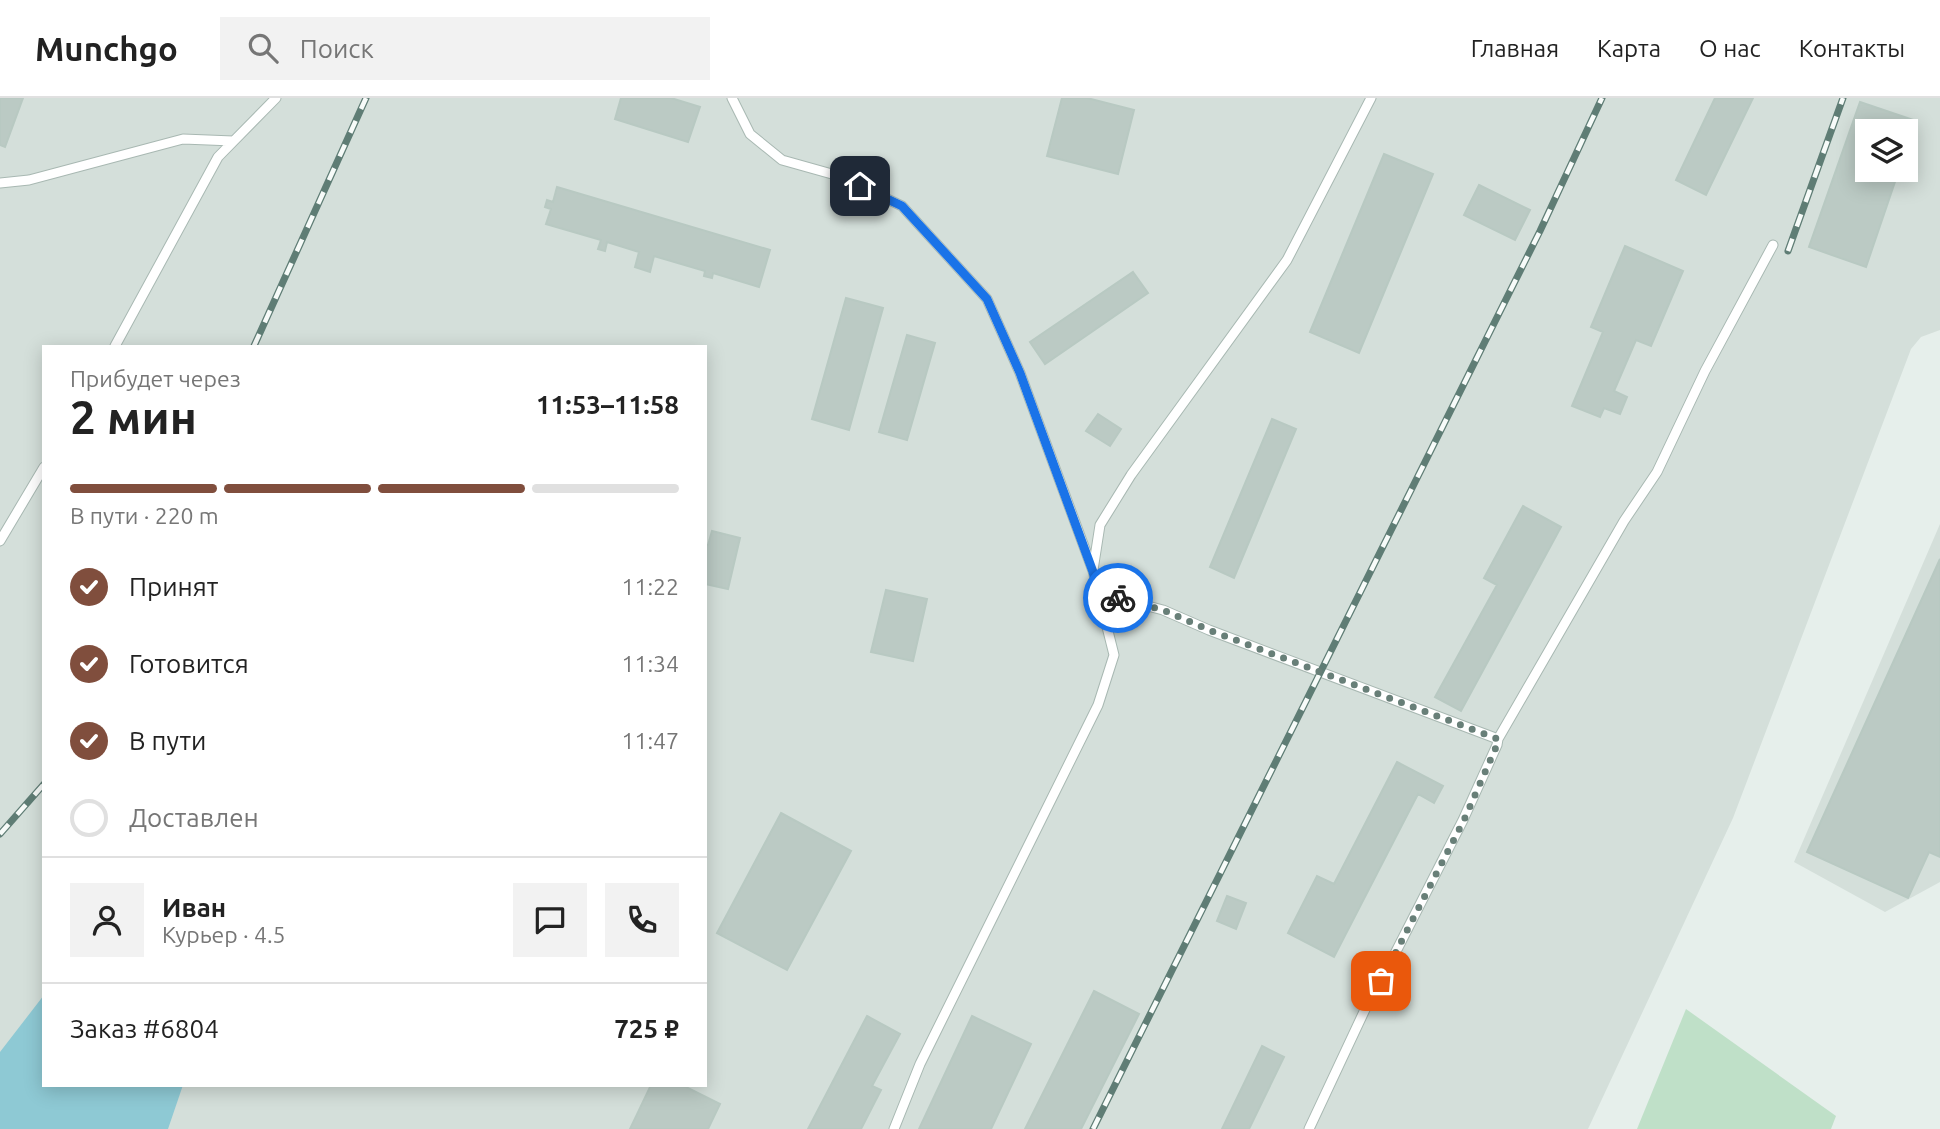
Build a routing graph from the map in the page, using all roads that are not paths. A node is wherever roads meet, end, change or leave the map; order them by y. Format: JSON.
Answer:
{"nodes":[{"id":1,"x":276,"y":98,"type":"edge"},
{"id":2,"x":732,"y":98,"type":"edge"},
{"id":3,"x":1371,"y":98,"type":"edge"},
{"id":4,"x":233,"y":141,"type":"junction"},
{"id":5,"x":0,"y":183,"type":"edge"},
{"id":6,"x":1773,"y":245,"type":"dead end"},
{"id":7,"x":116,"y":345,"type":"edge"},
{"id":8,"x":42,"y":470,"type":"edge"},
{"id":9,"x":0,"y":541,"type":"edge"},
{"id":10,"x":1093,"y":572,"type":"junction"},
{"id":11,"x":1098,"y":593,"type":"junction"},
{"id":12,"x":1498,"y":739,"type":"junction"},
{"id":13,"x":894,"y":1129,"type":"edge"},
{"id":14,"x":1309,"y":1129,"type":"edge"}],
"edges":[{"from":1,"to":4,"type":"lane"},
{"from":2,"to":10,"type":"lane"},
{"from":3,"to":10,"type":"lane"},
{"from":4,"to":5,"type":"lane"},
{"from":4,"to":7,"type":"lane"},
{"from":6,"to":12,"type":"lane"},
{"from":8,"to":9,"type":"lane"},
{"from":10,"to":11,"type":"lane"},
{"from":11,"to":12,"type":"lane"},
{"from":11,"to":13,"type":"lane"},
{"from":12,"to":14,"type":"lane"}]}
